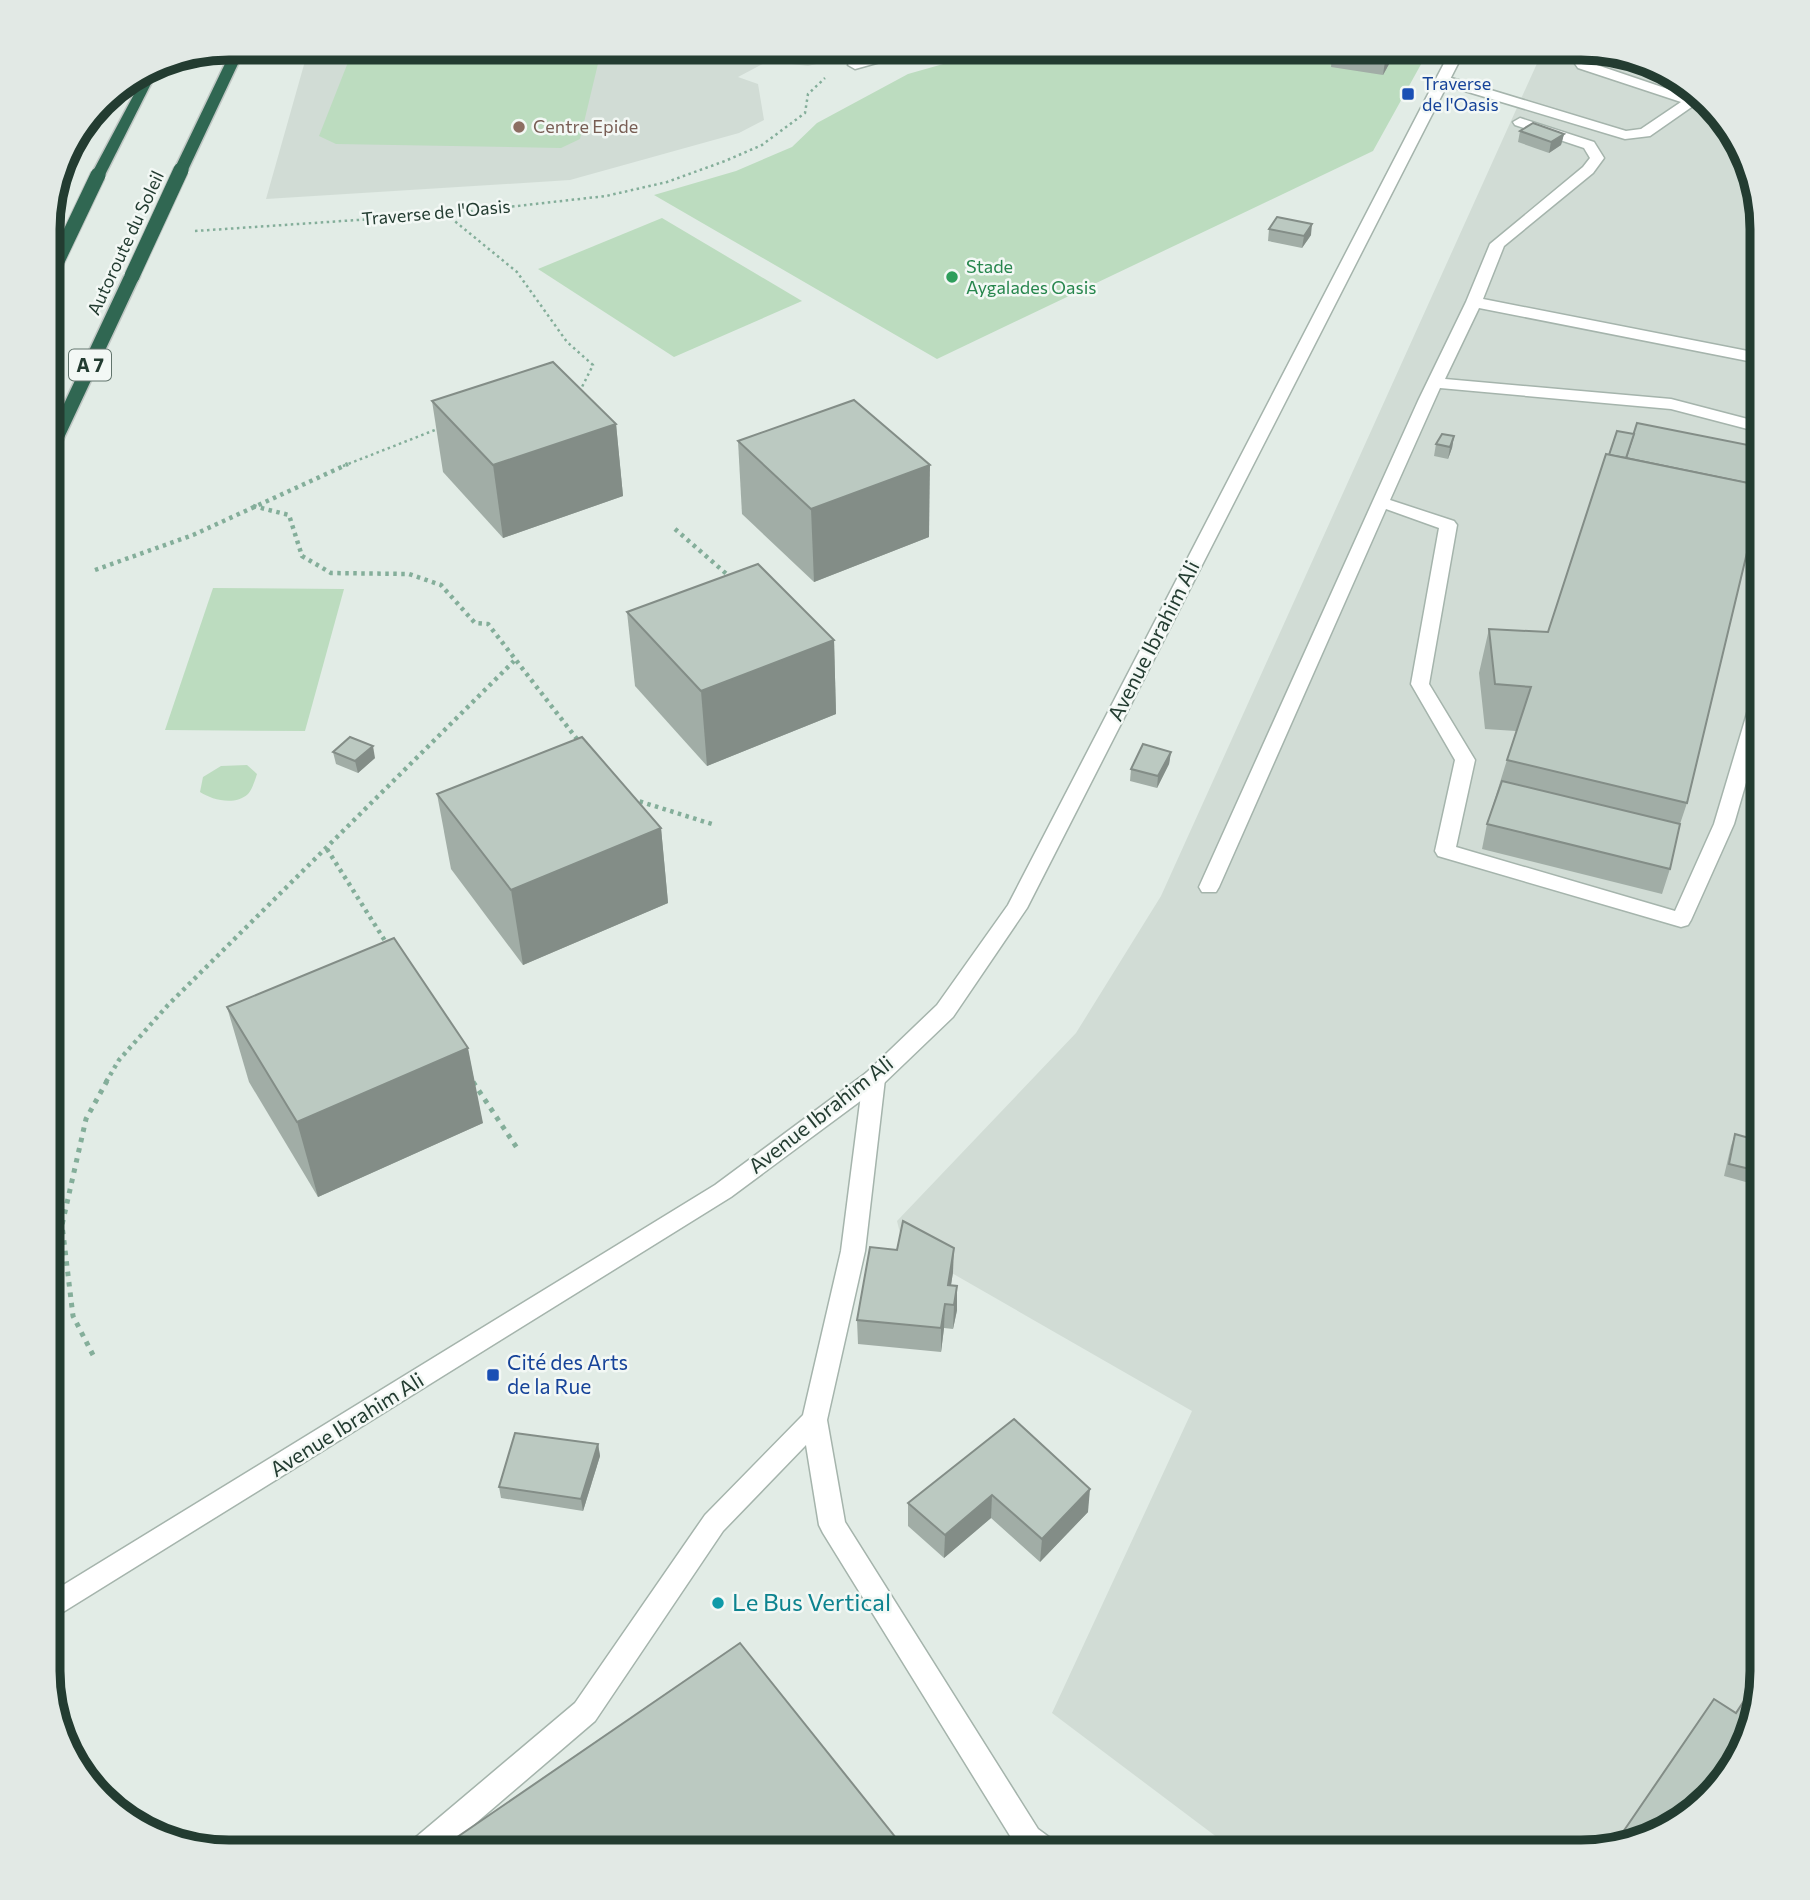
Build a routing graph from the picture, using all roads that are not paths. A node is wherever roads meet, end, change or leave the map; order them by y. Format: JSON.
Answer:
{"nodes":[{"id":1,"x":234,"y":60,"type":"edge"},
{"id":2,"x":875,"y":60,"type":"edge"},
{"id":3,"x":1453,"y":60,"type":"edge"},
{"id":4,"x":1579,"y":60,"type":"edge"},
{"id":5,"x":855,"y":65,"type":"dead end"},
{"id":6,"x":149,"y":80,"type":"edge"},
{"id":7,"x":1443,"y":80,"type":"junction"},
{"id":8,"x":1691,"y":101,"type":"joint"},
{"id":9,"x":1520,"y":122,"type":"dead end"},
{"id":10,"x":60,"y":255,"type":"edge"},
{"id":11,"x":1474,"y":302,"type":"junction"},
{"id":12,"x":1750,"y":356,"type":"edge"},
{"id":13,"x":1435,"y":383,"type":"junction"},
{"id":14,"x":1750,"y":425,"type":"edge"},
{"id":15,"x":60,"y":430,"type":"edge"},
{"id":16,"x":1381,"y":502,"type":"junction"},
{"id":17,"x":1750,"y":735,"type":"edge"},
{"id":18,"x":1209,"y":887,"type":"dead end"},
{"id":19,"x":874,"y":1079,"type":"junction"},
{"id":20,"x":814,"y":1420,"type":"junction"},
{"id":21,"x":59,"y":1603,"type":"edge"},
{"id":22,"x":434,"y":1840,"type":"edge"},
{"id":23,"x":1026,"y":1840,"type":"edge"}],
"edges":[{"from":1,"to":15,"type":"highway","name":"Autoroute du Soleil","number":"A 7","bridge":true},
{"from":2,"to":5,"type":"street"},
{"from":3,"to":7,"type":"street","name":"Avenue Ibrahim Ali"},
{"from":4,"to":8,"type":"street"},
{"from":6,"to":10,"type":"highway","bridge":true},
{"from":7,"to":8,"type":"street"},
{"from":7,"to":19,"type":"street","name":"Avenue Ibrahim Ali"},
{"from":9,"to":11,"type":"street"},
{"from":11,"to":12,"type":"street"},
{"from":11,"to":13,"type":"street"},
{"from":13,"to":14,"type":"street"},
{"from":13,"to":16,"type":"street"},
{"from":16,"to":17,"type":"street"},
{"from":16,"to":18,"type":"street"},
{"from":19,"to":20,"type":"street"},
{"from":19,"to":21,"type":"street","name":"Avenue Ibrahim Ali"},
{"from":20,"to":22,"type":"street"},
{"from":20,"to":23,"type":"street"}]}
